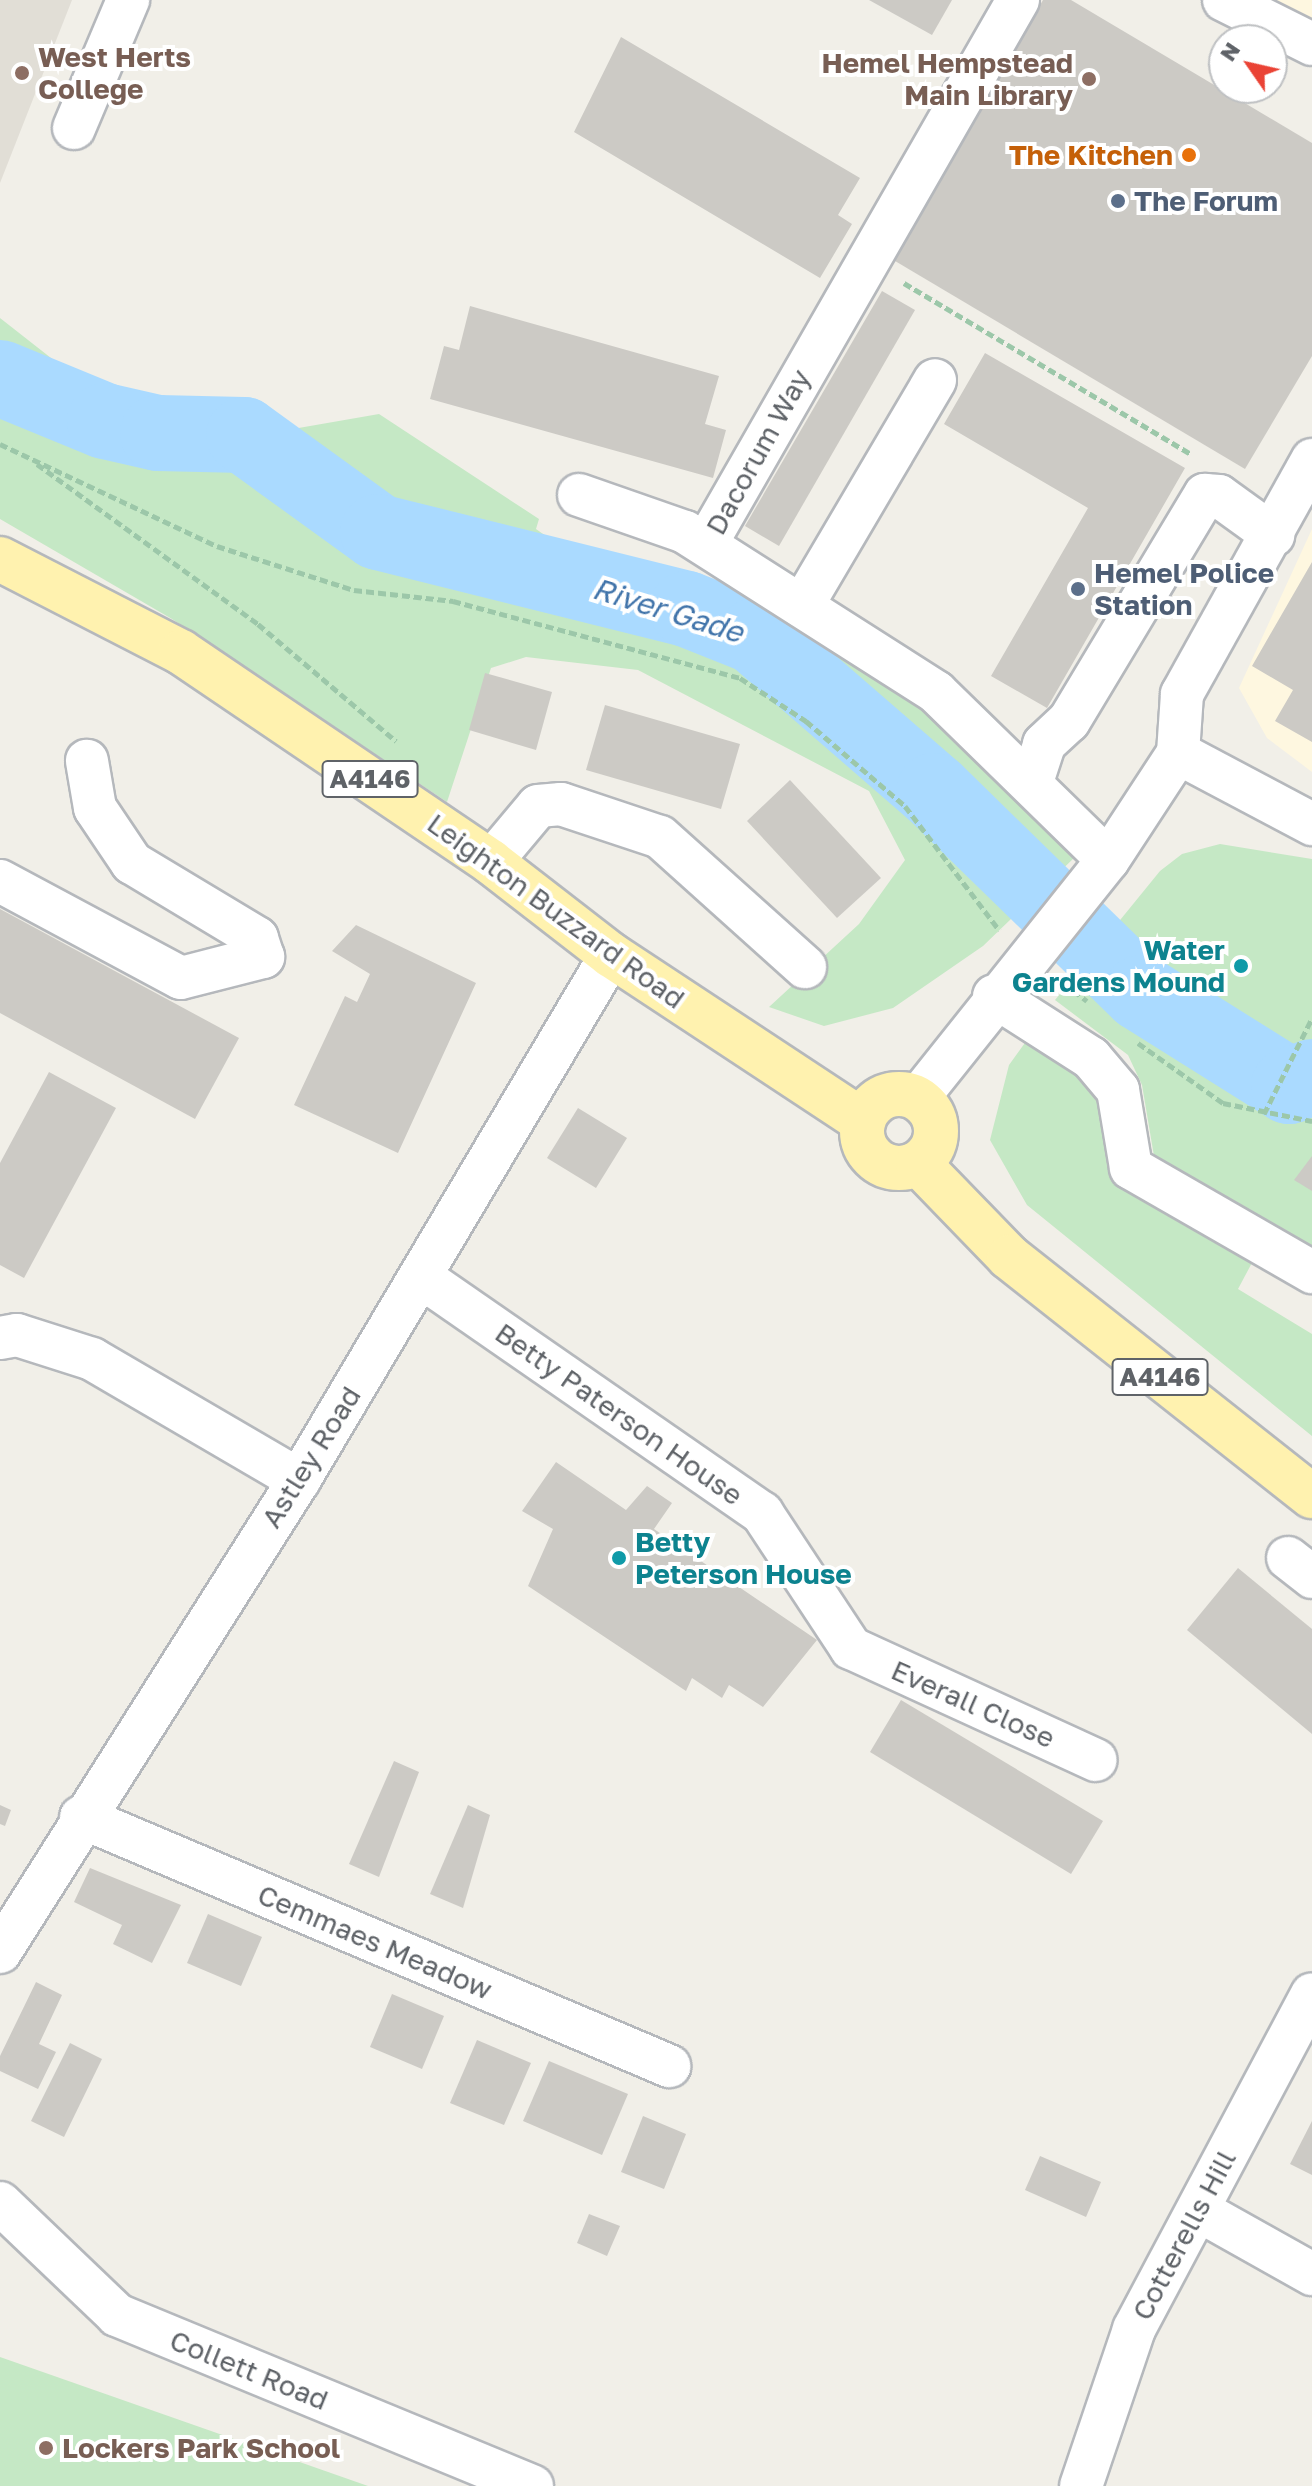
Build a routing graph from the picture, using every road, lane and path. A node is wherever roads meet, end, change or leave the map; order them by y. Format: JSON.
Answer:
{"nodes":[{"id":1,"x":128,"y":0,"type":"edge"},
{"id":2,"x":1018,"y":0,"type":"edge"},
{"id":3,"x":1224,"y":0,"type":"edge"},
{"id":4,"x":1312,"y":44,"type":"edge"},
{"id":5,"x":74,"y":128,"type":"dead end"},
{"id":6,"x":866,"y":260,"type":"junction"},
{"id":7,"x":935,"y":380,"type":"dead end"},
{"id":8,"x":0,"y":444,"type":"edge"},
{"id":9,"x":26,"y":456,"type":"junction"},
{"id":10,"x":1312,"y":460,"type":"edge"},
{"id":11,"x":1204,"y":462,"type":"dead end"},
{"id":12,"x":579,"y":495,"type":"dead end"},
{"id":13,"x":1273,"y":535,"type":"junction"},
{"id":14,"x":706,"y":544,"type":"junction"},
{"id":15,"x":0,"y":559,"type":"edge"},
{"id":16,"x":802,"y":606,"type":"junction"},
{"id":17,"x":410,"y":753,"type":"dead end"},
{"id":18,"x":1178,"y":753,"type":"junction"},
{"id":19,"x":87,"y":761,"type":"dead end"},
{"id":20,"x":1032,"y":782,"type":"junction"},
{"id":21,"x":1312,"y":824,"type":"edge"},
{"id":22,"x":491,"y":862,"type":"junction"},
{"id":23,"x":1098,"y":870,"type":"junction"},
{"id":24,"x":0,"y":881,"type":"edge"},
{"id":25,"x":611,"y":955,"type":"junction"},
{"id":26,"x":1023,"y":963,"type":"junction"},
{"id":27,"x":805,"y":967,"type":"dead end"},
{"id":28,"x":994,"y":996,"type":"junction"},
{"id":29,"x":1100,"y":1012,"type":"dead end"},
{"id":30,"x":1312,"y":1018,"type":"edge"},
{"id":31,"x":1134,"y":1039,"type":"dead end"},
{"id":32,"x":917,"y":1099,"type":"junction"},
{"id":33,"x":1264,"y":1114,"type":"junction"},
{"id":34,"x":863,"y":1121,"type":"junction"},
{"id":35,"x":1312,"y":1121,"type":"edge"},
{"id":36,"x":918,"y":1163,"type":"junction"},
{"id":37,"x":1312,"y":1272,"type":"edge"},
{"id":38,"x":421,"y":1277,"type":"junction"},
{"id":39,"x":0,"y":1338,"type":"edge"},
{"id":40,"x":299,"y":1480,"type":"junction"},
{"id":41,"x":1312,"y":1496,"type":"edge"},
{"id":42,"x":851,"y":1648,"type":"joint"},
{"id":43,"x":1096,"y":1760,"type":"dead end"},
{"id":44,"x":81,"y":1817,"type":"junction"},
{"id":45,"x":0,"y":1952,"type":"edge"},
{"id":46,"x":1312,"y":1994,"type":"edge"},
{"id":47,"x":669,"y":2066,"type":"dead end"},
{"id":48,"x":0,"y":2203,"type":"edge"},
{"id":49,"x":1198,"y":2210,"type":"junction"},
{"id":50,"x":1312,"y":2274,"type":"edge"},
{"id":51,"x":532,"y":2486,"type":"edge"},
{"id":52,"x":1081,"y":2486,"type":"edge"}],
"edges":[{"from":1,"to":5,"type":"street"},
{"from":2,"to":6,"type":"street","name":"Dacorum Way"},
{"from":3,"to":4,"type":"street"},
{"from":6,"to":11,"type":"path"},
{"from":6,"to":14,"type":"street","name":"Dacorum Way"},
{"from":7,"to":16,"type":"street"},
{"from":8,"to":9,"type":"path"},
{"from":9,"to":17,"type":"path"},
{"from":9,"to":26,"type":"path"},
{"from":10,"to":13,"type":"street"},
{"from":12,"to":14,"type":"street"},
{"from":13,"to":18,"type":"street"},
{"from":13,"to":20,"type":"street"},
{"from":14,"to":16,"type":"street","name":"Dacorum Way"},
{"from":15,"to":22,"type":"main road","name":"Leighton Buzzard Road","number":"A4146"},
{"from":16,"to":20,"type":"street","name":"Dacorum Way"},
{"from":18,"to":21,"type":"street"},
{"from":18,"to":23,"type":"street"},
{"from":19,"to":24,"type":"street"},
{"from":20,"to":23,"type":"street","name":"Dacorum Way"},
{"from":22,"to":25,"type":"main road","name":"Leighton Buzzard Road","number":"A4146"},
{"from":22,"to":27,"type":"street"},
{"from":23,"to":26,"type":"street"},
{"from":25,"to":34,"type":"main road","name":"Leighton Buzzard Road","number":"A4146"},
{"from":25,"to":38,"type":"street","name":"Astley Road"},
{"from":26,"to":28,"type":"street"},
{"from":26,"to":29,"type":"path"},
{"from":28,"to":32,"type":"street"},
{"from":28,"to":37,"type":"street"},
{"from":30,"to":33,"type":"path"},
{"from":31,"to":33,"type":"path"},
{"from":32,"to":34,"type":"main road"},
{"from":32,"to":36,"type":"main road"},
{"from":33,"to":35,"type":"path"},
{"from":34,"to":36,"type":"main road"},
{"from":36,"to":41,"type":"main road","number":"A4146"},
{"from":38,"to":40,"type":"street","name":"Astley Road"},
{"from":38,"to":42,"type":"street","name":"Betty Paterson House"},
{"from":39,"to":40,"type":"street"},
{"from":40,"to":44,"type":"street","name":"Astley Road"},
{"from":42,"to":43,"type":"street","name":"Everall Close"},
{"from":44,"to":45,"type":"street","name":"Astley Road"},
{"from":44,"to":47,"type":"street","name":"Cemmaes Meadow"},
{"from":46,"to":49,"type":"street","name":"Cotterells Hill"},
{"from":48,"to":51,"type":"street","name":"Collett Road"},
{"from":49,"to":50,"type":"street"},
{"from":49,"to":52,"type":"street","name":"Cotterells Hill"}]}
